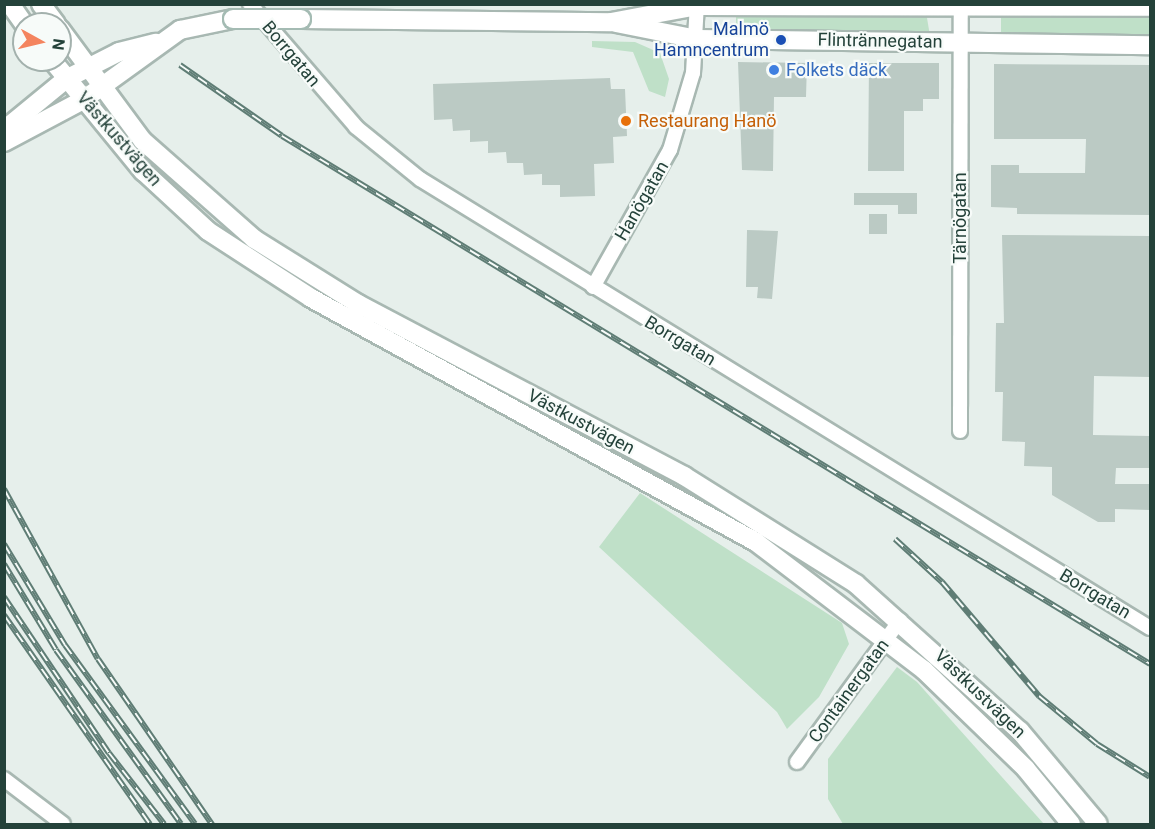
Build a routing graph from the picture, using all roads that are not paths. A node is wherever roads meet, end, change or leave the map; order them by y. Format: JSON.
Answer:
{"nodes":[{"id":1,"x":250,"y":4,"type":"edge"},
{"id":2,"x":697,"y":5,"type":"edge"},
{"id":3,"x":961,"y":5,"type":"edge"},
{"id":4,"x":1150,"y":7,"type":"edge"},
{"id":5,"x":611,"y":22,"type":"junction"},
{"id":6,"x":697,"y":39,"type":"junction"},
{"id":7,"x":159,"y":42,"type":"junction"},
{"id":8,"x":961,"y":42,"type":"junction"},
{"id":9,"x":1150,"y":45,"type":"edge"},
{"id":10,"x":72,"y":46,"type":"edge"},
{"id":11,"x":88,"y":68,"type":"junction"},
{"id":12,"x":61,"y":72,"type":"edge"},
{"id":13,"x":66,"y":79,"type":"junction"},
{"id":14,"x":102,"y":87,"type":"junction"},
{"id":15,"x":83,"y":100,"type":"junction"},
{"id":16,"x":25,"y":123,"type":"junction"},
{"id":17,"x":4,"y":130,"type":"edge"},
{"id":18,"x":4,"y":142,"type":"edge"},
{"id":19,"x":592,"y":287,"type":"junction"},
{"id":20,"x":960,"y":431,"type":"dead end"},
{"id":21,"x":900,"y":620,"type":"junction"},
{"id":22,"x":1150,"y":628,"type":"edge"},
{"id":23,"x":887,"y":638,"type":"junction"},
{"id":24,"x":796,"y":762,"type":"dead end"},
{"id":25,"x":4,"y":779,"type":"edge"},
{"id":26,"x":63,"y":825,"type":"edge"},
{"id":27,"x":1071,"y":825,"type":"edge"},
{"id":28,"x":1098,"y":825,"type":"edge"}],
"edges":[{"from":1,"to":19,"type":"street","name":"Borrgatan"},
{"from":2,"to":3,"type":"main road","name":"Flintrännegatan"},
{"from":2,"to":5,"type":"main road","name":"Flintrännegatan"},
{"from":2,"to":6,"type":"street","name":"Hanögatan"},
{"from":3,"to":4,"type":"main road","name":"Flintrännegatan"},
{"from":3,"to":8,"type":"street","name":"Tärnögatan"},
{"from":5,"to":6,"type":"main road","name":"Flintrännegatan"},
{"from":5,"to":7,"type":"main road","name":"Flintrännegatan","bridge":true},
{"from":6,"to":8,"type":"main road","name":"Flintrännegatan"},
{"from":6,"to":19,"type":"street","name":"Hanögatan"},
{"from":7,"to":11,"type":"main road","name":"Flintrännegatan"},
{"from":7,"to":14,"type":"main road","name":"Flintrännegatan"},
{"from":8,"to":9,"type":"main road","name":"Flintrännegatan"},
{"from":8,"to":20,"type":"street","name":"Tärnögatan"},
{"from":10,"to":11,"type":"main road","name":"Västkustvägen"},
{"from":11,"to":13,"type":"main road","name":"Flintrännegatan"},
{"from":11,"to":14,"type":"main road","name":"Västkustvägen"},
{"from":12,"to":13,"type":"main road","name":"Västkustvägen"},
{"from":13,"to":15,"type":"main road","name":"Västkustvägen"},
{"from":13,"to":16,"type":"main road","name":"Flintrännegatan"},
{"from":14,"to":15,"type":"main road","name":"Flintrännegatan"},
{"from":14,"to":21,"type":"main road","name":"Västkustvägen"},
{"from":15,"to":16,"type":"main road","name":"Flintrännegatan"},
{"from":15,"to":23,"type":"main road","name":"Västkustvägen"},
{"from":16,"to":17,"type":"main road"},
{"from":16,"to":18,"type":"main road"},
{"from":19,"to":22,"type":"street","name":"Borrgatan"},
{"from":21,"to":23,"type":"street","name":"Containergatan"},
{"from":21,"to":28,"type":"main road","name":"Västkustvägen"},
{"from":23,"to":24,"type":"street","name":"Containergatan"},
{"from":23,"to":27,"type":"main road","name":"Västkustvägen"},
{"from":25,"to":26,"type":"street"}]}
